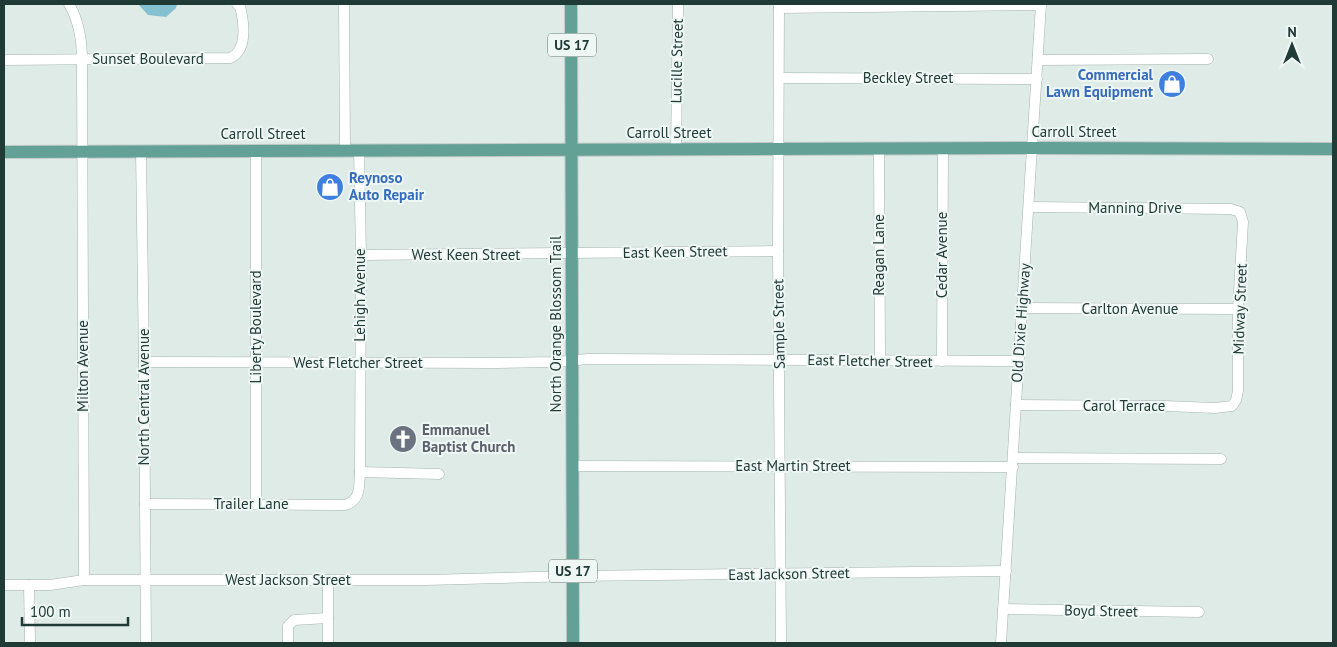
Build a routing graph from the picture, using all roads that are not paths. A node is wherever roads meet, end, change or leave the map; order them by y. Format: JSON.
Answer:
{"nodes":[{"id":1,"x":69,"y":4,"type":"edge"},
{"id":2,"x":237,"y":4,"type":"edge"},
{"id":3,"x":344,"y":4,"type":"edge"},
{"id":4,"x":572,"y":4,"type":"edge"},
{"id":5,"x":678,"y":4,"type":"edge"},
{"id":6,"x":1041,"y":4,"type":"edge"},
{"id":7,"x":779,"y":6,"type":"edge"},
{"id":8,"x":1208,"y":59,"type":"dead end"},
{"id":9,"x":4,"y":60,"type":"edge"},
{"id":10,"x":82,"y":60,"type":"junction"},
{"id":11,"x":1038,"y":60,"type":"junction"},
{"id":12,"x":779,"y":78,"type":"junction"},
{"id":13,"x":1036,"y":79,"type":"junction"},
{"id":14,"x":943,"y":148,"type":"junction"},
{"id":15,"x":1032,"y":148,"type":"junction"},
{"id":16,"x":572,"y":149,"type":"junction"},
{"id":17,"x":676,"y":149,"type":"junction"},
{"id":18,"x":778,"y":149,"type":"junction"},
{"id":19,"x":879,"y":149,"type":"junction"},
{"id":20,"x":1333,"y":149,"type":"edge"},
{"id":21,"x":345,"y":150,"type":"junction"},
{"id":22,"x":359,"y":150,"type":"junction"},
{"id":23,"x":141,"y":151,"type":"junction"},
{"id":24,"x":256,"y":151,"type":"junction"},
{"id":25,"x":4,"y":152,"type":"edge"},
{"id":26,"x":82,"y":152,"type":"junction"},
{"id":27,"x":1029,"y":207,"type":"junction"},
{"id":28,"x":1240,"y":212,"type":"joint"},
{"id":29,"x":778,"y":251,"type":"junction"},
{"id":30,"x":572,"y":254,"type":"junction"},
{"id":31,"x":360,"y":255,"type":"junction"},
{"id":32,"x":1022,"y":308,"type":"junction"},
{"id":33,"x":1238,"y":310,"type":"junction"},
{"id":34,"x":780,"y":360,"type":"junction"},
{"id":35,"x":880,"y":360,"type":"junction"},
{"id":36,"x":572,"y":361,"type":"junction"},
{"id":37,"x":942,"y":361,"type":"junction"},
{"id":38,"x":1018,"y":361,"type":"junction"},
{"id":39,"x":144,"y":362,"type":"junction"},
{"id":40,"x":256,"y":363,"type":"junction"},
{"id":41,"x":360,"y":363,"type":"junction"},
{"id":42,"x":1016,"y":405,"type":"junction"},
{"id":43,"x":1232,"y":406,"type":"joint"},
{"id":44,"x":1221,"y":459,"type":"dead end"},
{"id":45,"x":1013,"y":462,"type":"junction"},
{"id":46,"x":573,"y":466,"type":"junction"},
{"id":47,"x":781,"y":466,"type":"junction"},
{"id":48,"x":360,"y":472,"type":"junction"},
{"id":49,"x":439,"y":474,"type":"dead end"},
{"id":50,"x":356,"y":499,"type":"joint"},
{"id":51,"x":145,"y":504,"type":"junction"},
{"id":52,"x":256,"y":504,"type":"junction"},
{"id":53,"x":1006,"y":571,"type":"junction"},
{"id":54,"x":780,"y":574,"type":"junction"},
{"id":55,"x":573,"y":576,"type":"junction"},
{"id":56,"x":84,"y":580,"type":"junction"},
{"id":57,"x":145,"y":580,"type":"junction"},
{"id":58,"x":328,"y":580,"type":"junction"},
{"id":59,"x":4,"y":585,"type":"edge"},
{"id":60,"x":30,"y":585,"type":"junction"},
{"id":61,"x":1004,"y":609,"type":"junction"},
{"id":62,"x":1198,"y":612,"type":"dead end"},
{"id":63,"x":328,"y":618,"type":"junction"},
{"id":64,"x":30,"y":643,"type":"edge"},
{"id":65,"x":146,"y":643,"type":"edge"},
{"id":66,"x":288,"y":643,"type":"edge"},
{"id":67,"x":328,"y":643,"type":"edge"},
{"id":68,"x":573,"y":643,"type":"edge"},
{"id":69,"x":781,"y":643,"type":"edge"},
{"id":70,"x":1001,"y":643,"type":"edge"}],
"edges":[{"from":1,"to":10,"type":"street","name":"Milton Avenue"},
{"from":2,"to":10,"type":"street","name":"Sunset Boulevard"},
{"from":3,"to":21,"type":"street"},
{"from":4,"to":16,"type":"main road","name":"North Orange Blossom Trail","number":"US 17"},
{"from":5,"to":17,"type":"street","name":"Lucille Street"},
{"from":6,"to":7,"type":"street"},
{"from":6,"to":11,"type":"street","name":"Old Dixie Highway"},
{"from":7,"to":12,"type":"street","name":"Sample Street"},
{"from":8,"to":11,"type":"street"},
{"from":9,"to":10,"type":"street","name":"Sunset Boulevard"},
{"from":10,"to":26,"type":"street","name":"Milton Avenue"},
{"from":11,"to":13,"type":"street","name":"Old Dixie Highway"},
{"from":12,"to":13,"type":"street","name":"Beckley Street"},
{"from":12,"to":18,"type":"street","name":"Sample Street"},
{"from":13,"to":15,"type":"street","name":"Old Dixie Highway"},
{"from":14,"to":15,"type":"main road","name":"Carroll Street"},
{"from":14,"to":19,"type":"main road","name":"Carroll Street"},
{"from":14,"to":37,"type":"street","name":"Cedar Avenue"},
{"from":15,"to":20,"type":"main road","name":"Carroll Street"},
{"from":15,"to":27,"type":"street","name":"Old Dixie Highway"},
{"from":16,"to":17,"type":"main road","name":"Carroll Street"},
{"from":16,"to":22,"type":"main road","name":"Carroll Street"},
{"from":16,"to":30,"type":"main road","name":"North Orange Blossom Trail","number":"US 17"},
{"from":17,"to":18,"type":"main road","name":"Carroll Street"},
{"from":18,"to":19,"type":"main road","name":"Carroll Street"},
{"from":18,"to":29,"type":"street","name":"Sample Street"},
{"from":19,"to":35,"type":"street","name":"Reagan Lane"},
{"from":21,"to":22,"type":"main road","name":"Carroll Street"},
{"from":21,"to":24,"type":"main road","name":"Carroll Street"},
{"from":22,"to":31,"type":"street","name":"Lehigh Avenue"},
{"from":23,"to":24,"type":"main road","name":"Carroll Street"},
{"from":23,"to":26,"type":"main road","name":"Carroll Street"},
{"from":23,"to":39,"type":"street","name":"North Central Avenue"},
{"from":24,"to":40,"type":"street","name":"Liberty Boulevard"},
{"from":25,"to":26,"type":"main road","name":"Carroll Street"},
{"from":26,"to":56,"type":"street","name":"Milton Avenue"},
{"from":27,"to":28,"type":"street","name":"Manning Drive"},
{"from":27,"to":32,"type":"street","name":"Old Dixie Highway"},
{"from":28,"to":33,"type":"street","name":"Midway Street"},
{"from":29,"to":30,"type":"street","name":"East Keen Street"},
{"from":29,"to":34,"type":"street","name":"Sample Street"},
{"from":30,"to":31,"type":"street","name":"West Keen Street"},
{"from":30,"to":36,"type":"main road","name":"North Orange Blossom Trail","number":"US 17"},
{"from":31,"to":41,"type":"street","name":"Lehigh Avenue"},
{"from":32,"to":33,"type":"street","name":"Carlton Avenue"},
{"from":32,"to":38,"type":"street","name":"Old Dixie Highway"},
{"from":33,"to":43,"type":"street","name":"Midway Street"},
{"from":34,"to":35,"type":"street","name":"East Fletcher Street"},
{"from":34,"to":36,"type":"street","name":"East Fletcher Street"},
{"from":34,"to":47,"type":"street","name":"Sample Street"},
{"from":35,"to":37,"type":"street","name":"East Fletcher Street"},
{"from":36,"to":41,"type":"street","name":"West Fletcher Street"},
{"from":36,"to":46,"type":"main road","name":"North Orange Blossom Trail","number":"US 17"},
{"from":37,"to":38,"type":"street","name":"East Fletcher Street"},
{"from":38,"to":42,"type":"street","name":"Old Dixie Highway"},
{"from":39,"to":40,"type":"street","name":"West Fletcher Street"},
{"from":39,"to":51,"type":"street","name":"North Central Avenue"},
{"from":40,"to":41,"type":"street","name":"West Fletcher Street"},
{"from":40,"to":52,"type":"street","name":"Liberty Boulevard"},
{"from":41,"to":48,"type":"street","name":"Lehigh Avenue"},
{"from":42,"to":43,"type":"street","name":"Carol Terrace"},
{"from":42,"to":45,"type":"street","name":"Old Dixie Highway"},
{"from":44,"to":45,"type":"street","name":"East Martin Street"},
{"from":45,"to":47,"type":"street","name":"East Martin Street"},
{"from":45,"to":53,"type":"street","name":"Old Dixie Highway"},
{"from":46,"to":47,"type":"street","name":"East Martin Street"},
{"from":46,"to":55,"type":"main road","name":"North Orange Blossom Trail","number":"US 17"},
{"from":47,"to":54,"type":"street","name":"Sample Street"},
{"from":48,"to":49,"type":"street"},
{"from":48,"to":50,"type":"street","name":"Lehigh Avenue"},
{"from":50,"to":52,"type":"street","name":"Trailer Lane"},
{"from":51,"to":52,"type":"street","name":"Trailer Lane"},
{"from":51,"to":57,"type":"street","name":"North Central Avenue"},
{"from":53,"to":54,"type":"street","name":"East Jackson Street"},
{"from":53,"to":61,"type":"street","name":"Old Dixie Highway"},
{"from":54,"to":55,"type":"street","name":"East Jackson Street"},
{"from":54,"to":69,"type":"street","name":"Sample Street"},
{"from":55,"to":58,"type":"street","name":"West Jackson Street"},
{"from":55,"to":68,"type":"main road","name":"North Orange Blossom Trail","number":"US 17"},
{"from":56,"to":57,"type":"street","name":"West Jackson Street"},
{"from":56,"to":60,"type":"street","name":"West Jackson Street"},
{"from":57,"to":58,"type":"street","name":"West Jackson Street"},
{"from":57,"to":65,"type":"street","name":"North Central Avenue"},
{"from":58,"to":63,"type":"street"},
{"from":59,"to":60,"type":"street","name":"West Jackson Street"},
{"from":60,"to":64,"type":"street"},
{"from":61,"to":62,"type":"street","name":"Boyd Street"},
{"from":61,"to":70,"type":"street","name":"Old Dixie Highway"},
{"from":63,"to":66,"type":"street"},
{"from":63,"to":67,"type":"street"}]}
